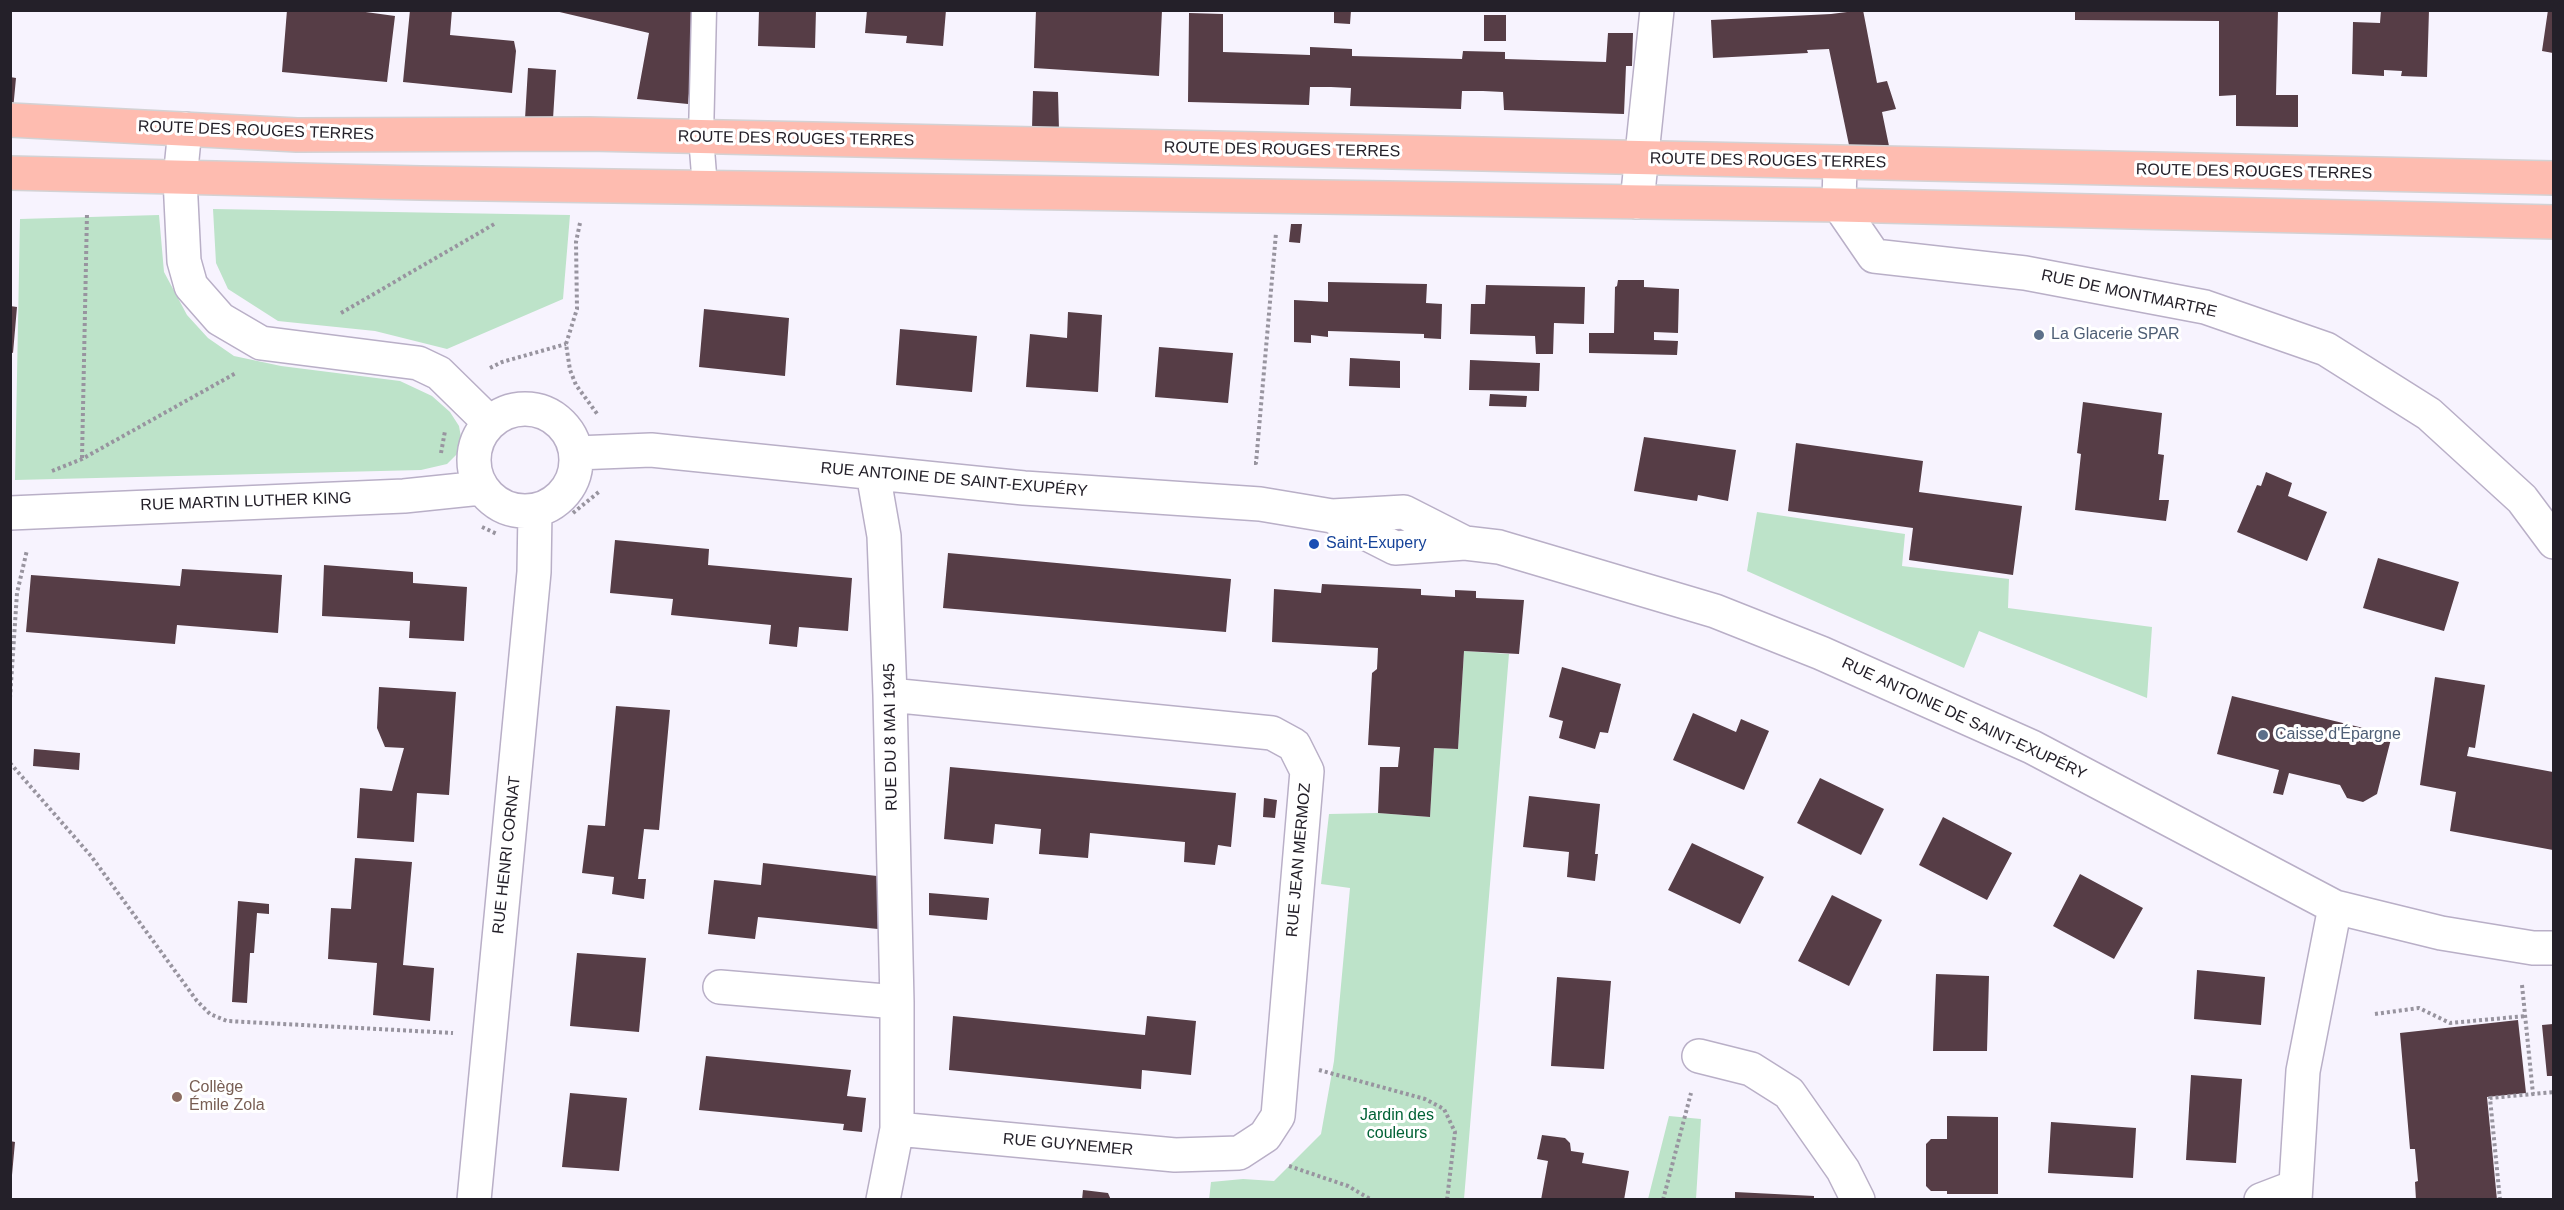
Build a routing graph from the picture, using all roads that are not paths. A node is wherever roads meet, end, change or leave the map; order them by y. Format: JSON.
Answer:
{"nodes":[{"id":1,"x":704,"y":10,"type":"edge"},
{"id":2,"x":1657,"y":10,"type":"edge"},
{"id":3,"x":10,"y":120,"type":"edge"},
{"id":4,"x":185,"y":129,"type":"junction"},
{"id":5,"x":701,"y":137,"type":"junction"},
{"id":6,"x":1640,"y":158,"type":"junction"},
{"id":7,"x":1840,"y":163,"type":"junction"},
{"id":8,"x":10,"y":173,"type":"edge"},
{"id":9,"x":2553,"y":178,"type":"edge"},
{"id":10,"x":180,"y":179,"type":"junction"},
{"id":11,"x":705,"y":187,"type":"junction"},
{"id":12,"x":1637,"y":202,"type":"junction"},
{"id":13,"x":1839,"y":205,"type":"junction"},
{"id":14,"x":2553,"y":222,"type":"edge"},
{"id":15,"x":490,"y":423,"type":"junction"},
{"id":16,"x":591,"y":453,"type":"junction"},
{"id":17,"x":873,"y":473,"type":"junction"},
{"id":18,"x":482,"y":488,"type":"junction"},
{"id":19,"x":2522,"y":499,"type":"junction"},
{"id":20,"x":2553,"y":499,"type":"edge"},
{"id":21,"x":535,"y":511,"type":"junction"},
{"id":22,"x":23,"y":513,"type":"edge"},
{"id":23,"x":2553,"y":542,"type":"edge"},
{"id":24,"x":890,"y":695,"type":"junction"},
{"id":25,"x":2335,"y":907,"type":"junction"},
{"id":26,"x":2553,"y":948,"type":"edge"},
{"id":27,"x":720,"y":987,"type":"dead end"},
{"id":28,"x":897,"y":1002,"type":"junction"},
{"id":29,"x":1699,"y":1056,"type":"road end"},
{"id":30,"x":897,"y":1129,"type":"junction"},
{"id":31,"x":1239,"y":1153,"type":"joint"},
{"id":32,"x":2295,"y":1193,"type":"edge"},
{"id":33,"x":474,"y":1200,"type":"edge"},
{"id":34,"x":883,"y":1200,"type":"edge"},
{"id":35,"x":1858,"y":1200,"type":"edge"},
{"id":36,"x":2261,"y":1200,"type":"edge"}],
"edges":[{"from":1,"to":5,"type":"lane"},
{"from":2,"to":6,"type":"street"},
{"from":3,"to":4,"type":"main road","name":"ROUTE DES ROUGES TERRES"},
{"from":4,"to":5,"type":"main road","name":"ROUTE DES ROUGES TERRES"},
{"from":4,"to":10,"type":"street"},
{"from":5,"to":6,"type":"main road","name":"ROUTE DES ROUGES TERRES"},
{"from":5,"to":11,"type":"lane"},
{"from":6,"to":7,"type":"main road","name":"ROUTE DES ROUGES TERRES"},
{"from":6,"to":12,"type":"street"},
{"from":7,"to":9,"type":"main road","name":"ROUTE DES ROUGES TERRES"},
{"from":7,"to":13,"type":"street"},
{"from":8,"to":10,"type":"main road"},
{"from":10,"to":11,"type":"main road"},
{"from":10,"to":15,"type":"street"},
{"from":11,"to":12,"type":"main road"},
{"from":12,"to":13,"type":"main road"},
{"from":13,"to":14,"type":"main road"},
{"from":13,"to":19,"type":"street","name":"RUE DE MONTMARTRE"},
{"from":15,"to":16,"type":"street"},
{"from":15,"to":18,"type":"street"},
{"from":16,"to":17,"type":"street","name":"RUE ANTOINE DE SAINT-EXUPÉRY"},
{"from":16,"to":21,"type":"street"},
{"from":17,"to":24,"type":"street","name":"RUE DU 8 MAI 1945"},
{"from":17,"to":25,"type":"street","name":"RUE ANTOINE DE SAINT-EXUPÉRY"},
{"from":18,"to":21,"type":"street"},
{"from":18,"to":22,"type":"street","name":"RUE MARTIN LUTHER KING"},
{"from":19,"to":20,"type":"street"},
{"from":19,"to":23,"type":"street","name":"RUE DE MONTMARTRE"},
{"from":21,"to":33,"type":"street","name":"RUE HENRI CORNAT"},
{"from":24,"to":28,"type":"street","name":"RUE DU 8 MAI 1945"},
{"from":24,"to":31,"type":"street","name":"RUE JEAN MERMOZ"},
{"from":25,"to":26,"type":"street","name":"RUE ANTOINE DE SAINT-EXUPÉRY"},
{"from":25,"to":32,"type":"street"},
{"from":27,"to":28,"type":"street"},
{"from":28,"to":30,"type":"street","name":"RUE DU 8 MAI 1945"},
{"from":29,"to":35,"type":"street"},
{"from":30,"to":31,"type":"street","name":"RUE GUYNEMER"},
{"from":30,"to":34,"type":"street","name":"RUE DU 8 MAI 1945"},
{"from":32,"to":36,"type":"street"}]}
